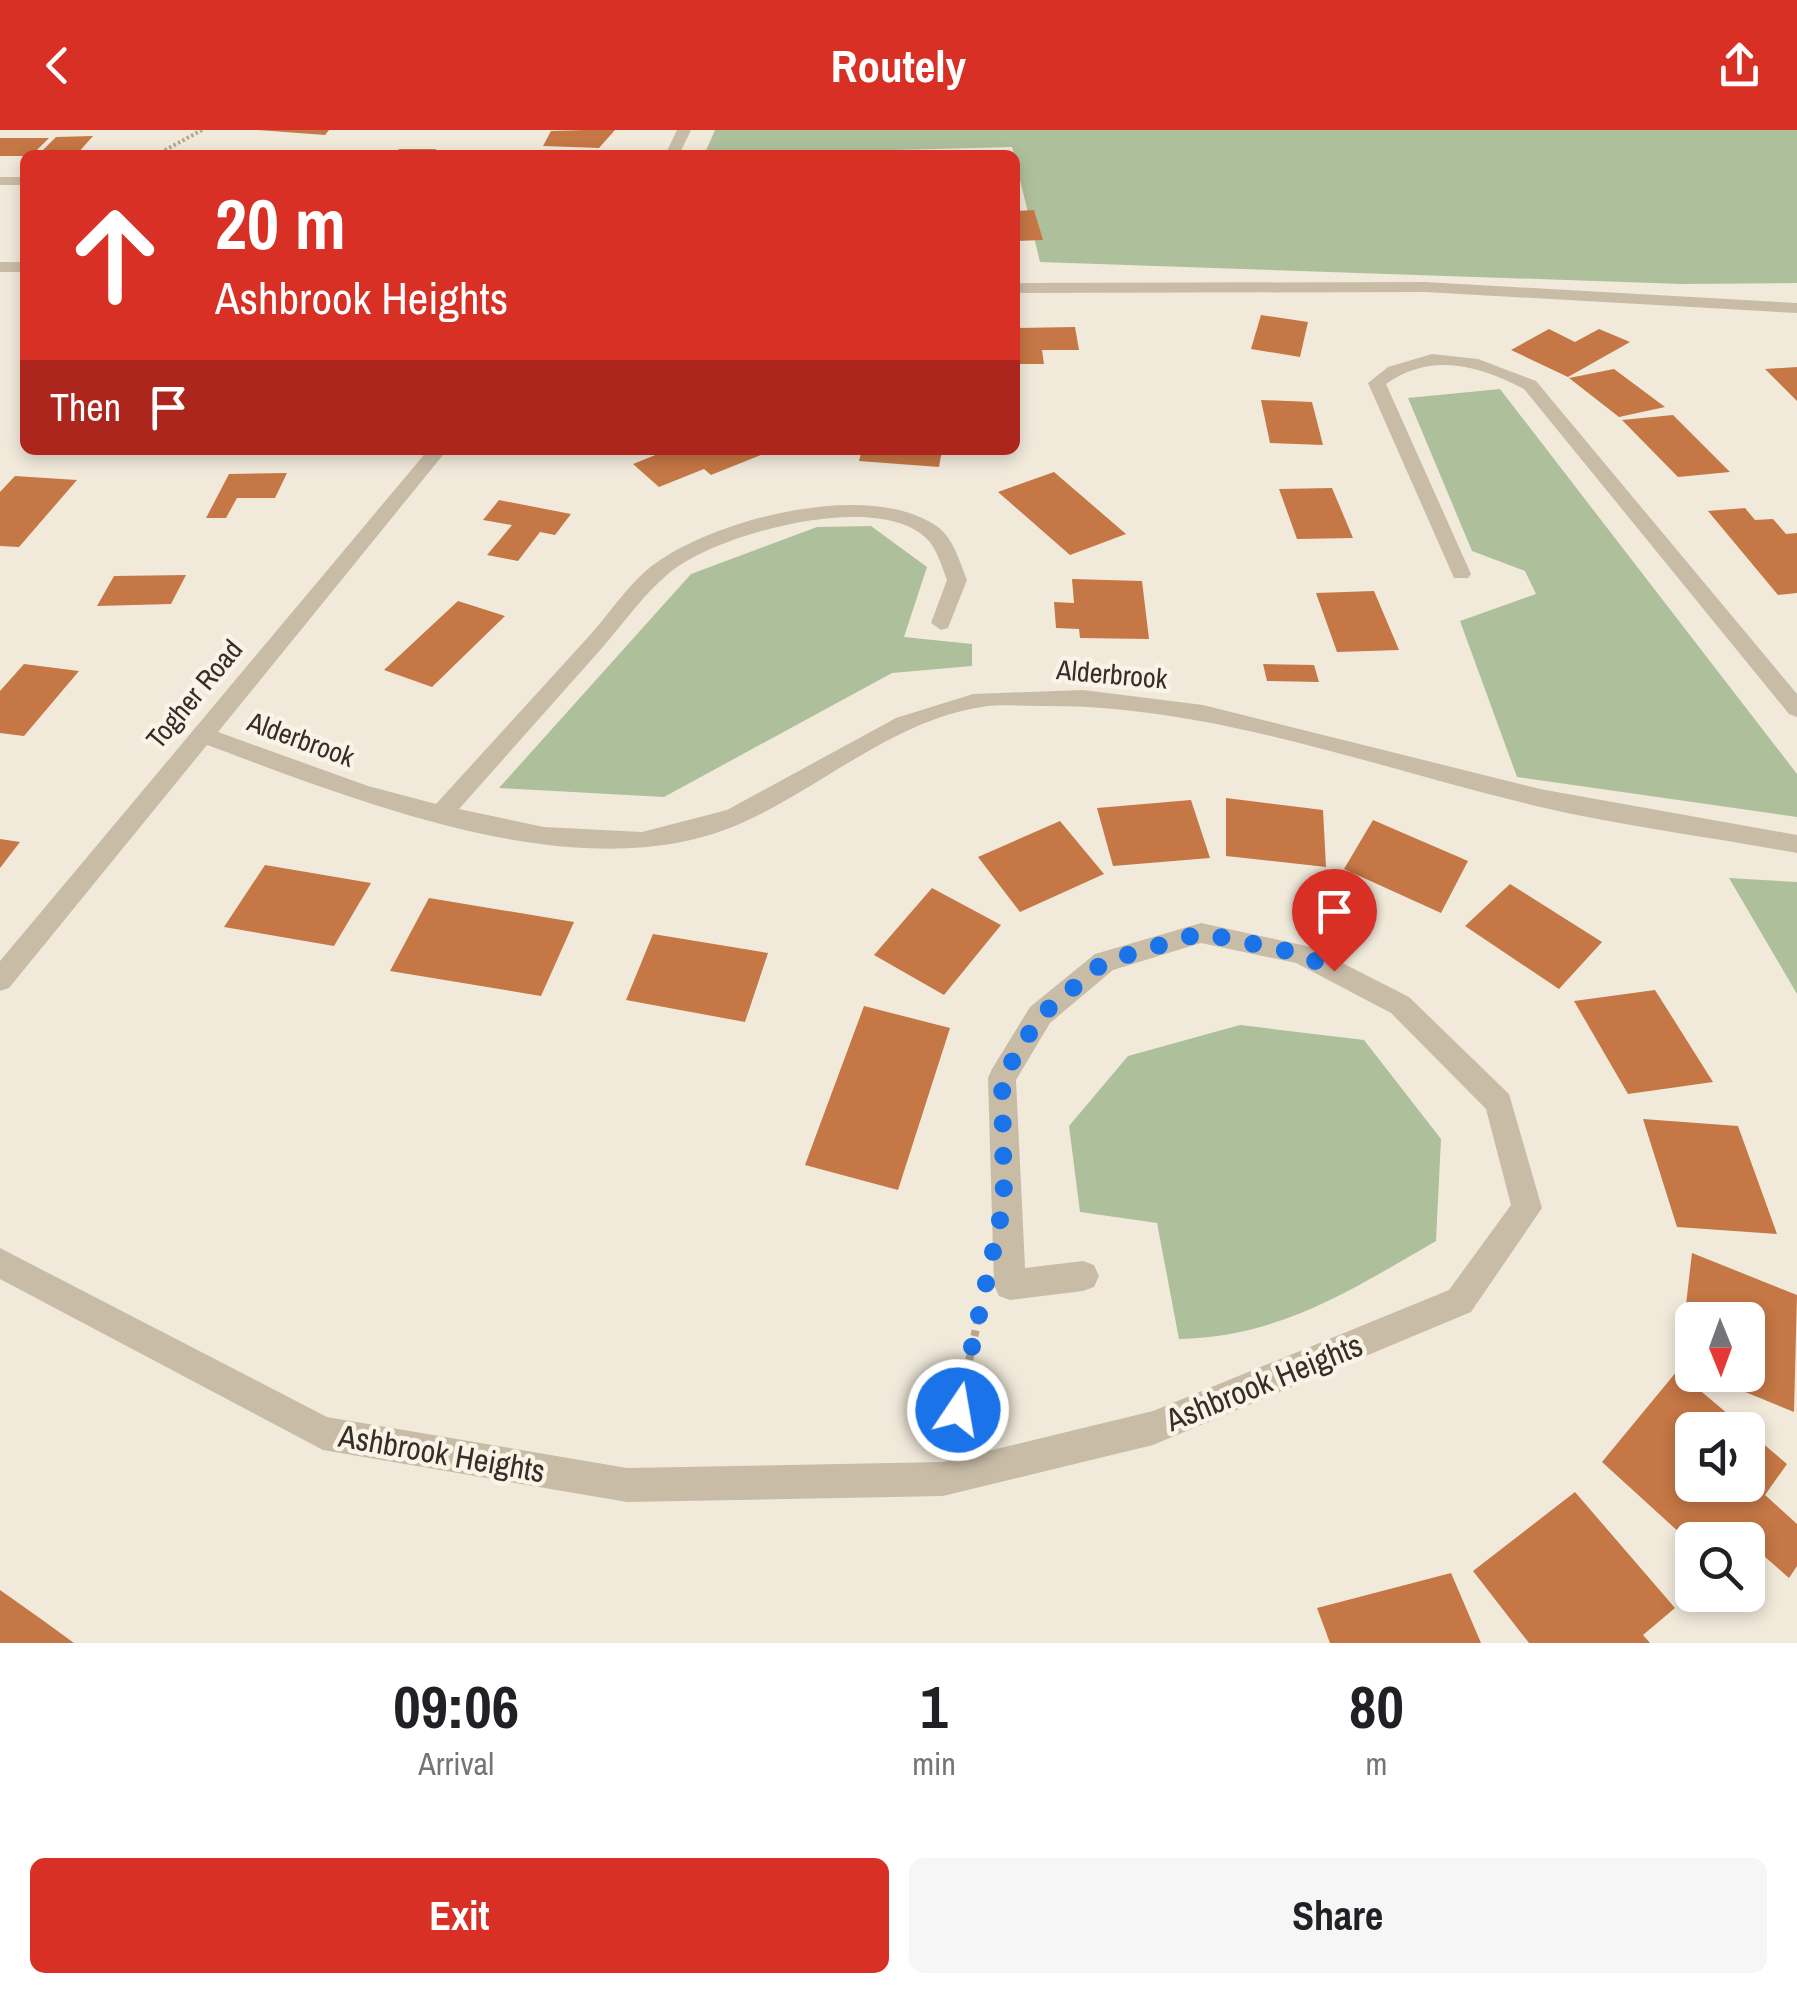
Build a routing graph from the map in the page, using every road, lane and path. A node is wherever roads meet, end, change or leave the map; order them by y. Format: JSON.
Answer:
{"nodes":[{"id":1,"x":202,"y":130,"type":"edge"},
{"id":2,"x":165,"y":150,"type":"edge"},
{"id":3,"x":1020,"y":288,"type":"edge"},
{"id":4,"x":1797,"y":308,"type":"edge"},
{"id":5,"x":434,"y":455,"type":"edge"},
{"id":6,"x":1461,"y":574,"type":"dead end"},
{"id":7,"x":942,"y":623,"type":"dead end"},
{"id":8,"x":1797,"y":709,"type":"edge"},
{"id":9,"x":199,"y":734,"type":"junction"},
{"id":10,"x":441,"y":814,"type":"junction"},
{"id":11,"x":1797,"y":844,"type":"edge"},
{"id":12,"x":0,"y":980,"type":"edge"},
{"id":13,"x":0,"y":1263,"type":"edge"},
{"id":14,"x":1083,"y":1276,"type":"dead end"},
{"id":15,"x":984,"y":1294,"type":"dead end"},
{"id":16,"x":943,"y":1479,"type":"junction"}],
"edges":[{"from":1,"to":2,"type":"path"},
{"from":3,"to":4,"type":"street"},
{"from":5,"to":9,"type":"street","name":"Togher Road"},
{"from":6,"to":8,"type":"street"},
{"from":7,"to":10,"type":"street"},
{"from":9,"to":10,"type":"street","name":"Alderbrook"},
{"from":9,"to":12,"type":"street","name":"Togher Road"},
{"from":10,"to":11,"type":"street","name":"Alderbrook"},
{"from":13,"to":16,"type":"street","name":"Ashbrook Heights"},
{"from":14,"to":16,"type":"street","name":"Ashbrook Heights"},
{"from":15,"to":16,"type":"path"}]}
